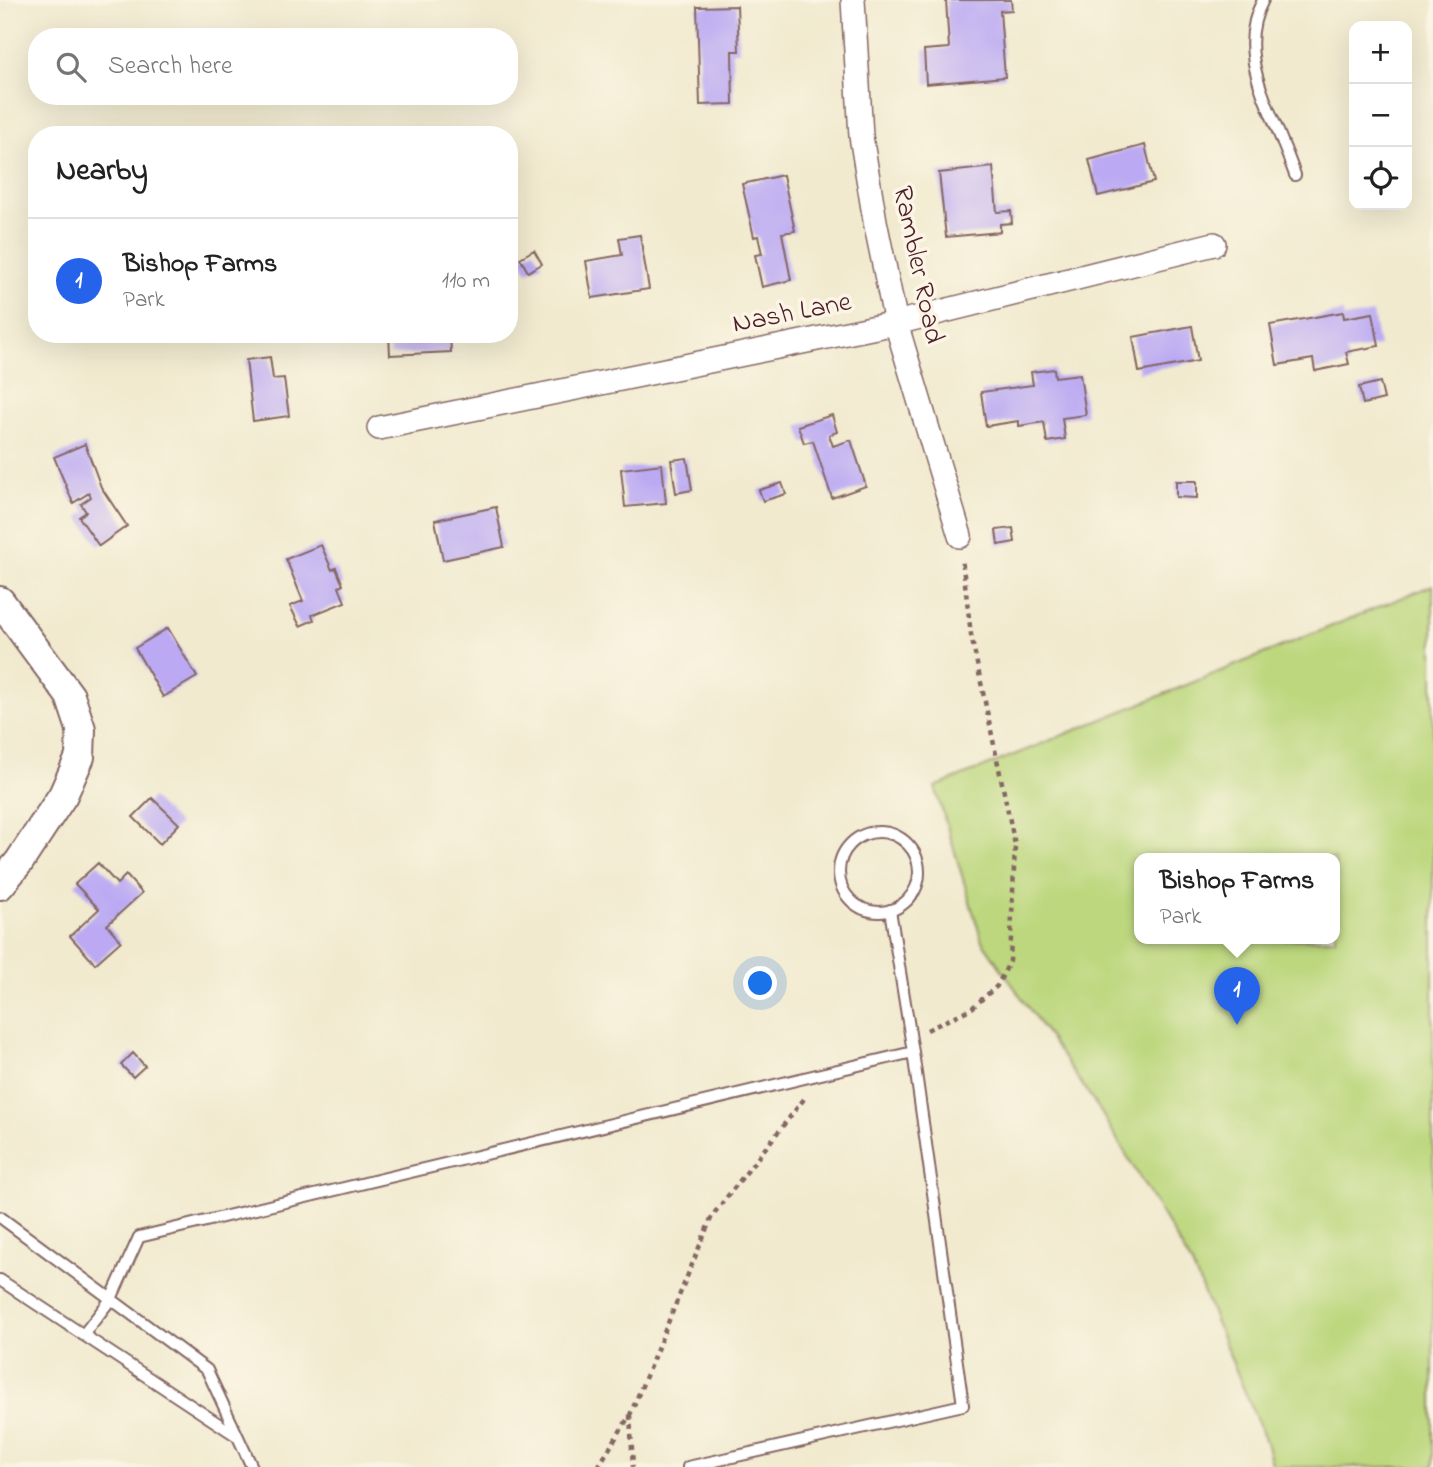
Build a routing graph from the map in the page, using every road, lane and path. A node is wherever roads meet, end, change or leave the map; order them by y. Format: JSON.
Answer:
{"nodes":[{"id":1,"x":853,"y":0,"type":"edge"},
{"id":2,"x":1263,"y":0,"type":"edge"},
{"id":3,"x":1295,"y":175,"type":"dead end"},
{"id":4,"x":1214,"y":244,"type":"dead end"},
{"id":5,"x":896,"y":323,"type":"junction"},
{"id":6,"x":379,"y":428,"type":"dead end"},
{"id":7,"x":960,"y":536,"type":"joint"},
{"id":8,"x":0,"y":601,"type":"edge"},
{"id":9,"x":0,"y":885,"type":"edge"},
{"id":10,"x":890,"y":910,"type":"junction"},
{"id":11,"x":910,"y":1039,"type":"junction"},
{"id":12,"x":913,"y":1052,"type":"junction"},
{"id":13,"x":811,"y":1090,"type":"dead end"},
{"id":14,"x":0,"y":1217,"type":"edge"},
{"id":15,"x":0,"y":1280,"type":"edge"},
{"id":16,"x":111,"y":1298,"type":"junction"},
{"id":17,"x":83,"y":1335,"type":"junction"},
{"id":18,"x":630,"y":1415,"type":"junction"},
{"id":19,"x":237,"y":1436,"type":"junction"},
{"id":20,"x":252,"y":1467,"type":"edge"},
{"id":21,"x":598,"y":1467,"type":"edge"},
{"id":22,"x":633,"y":1467,"type":"edge"},
{"id":23,"x":688,"y":1467,"type":"edge"}],
"edges":[{"from":1,"to":5,"type":"street","name":"Rambler Road"},
{"from":2,"to":3,"type":"lane"},
{"from":4,"to":5,"type":"street","name":"Nash Lane"},
{"from":5,"to":6,"type":"street","name":"Nash Lane"},
{"from":5,"to":7,"type":"street","name":"Rambler Road"},
{"from":7,"to":11,"type":"path"},
{"from":8,"to":9,"type":"street"},
{"from":10,"to":10,"type":"lane"},
{"from":10,"to":11,"type":"lane"},
{"from":11,"to":12,"type":"lane"},
{"from":12,"to":16,"type":"lane"},
{"from":12,"to":23,"type":"lane"},
{"from":13,"to":18,"type":"path"},
{"from":14,"to":16,"type":"lane"},
{"from":15,"to":17,"type":"lane"},
{"from":16,"to":17,"type":"lane"},
{"from":16,"to":19,"type":"lane"},
{"from":17,"to":19,"type":"lane"},
{"from":18,"to":21,"type":"path"},
{"from":18,"to":22,"type":"path"},
{"from":19,"to":20,"type":"lane"}]}
